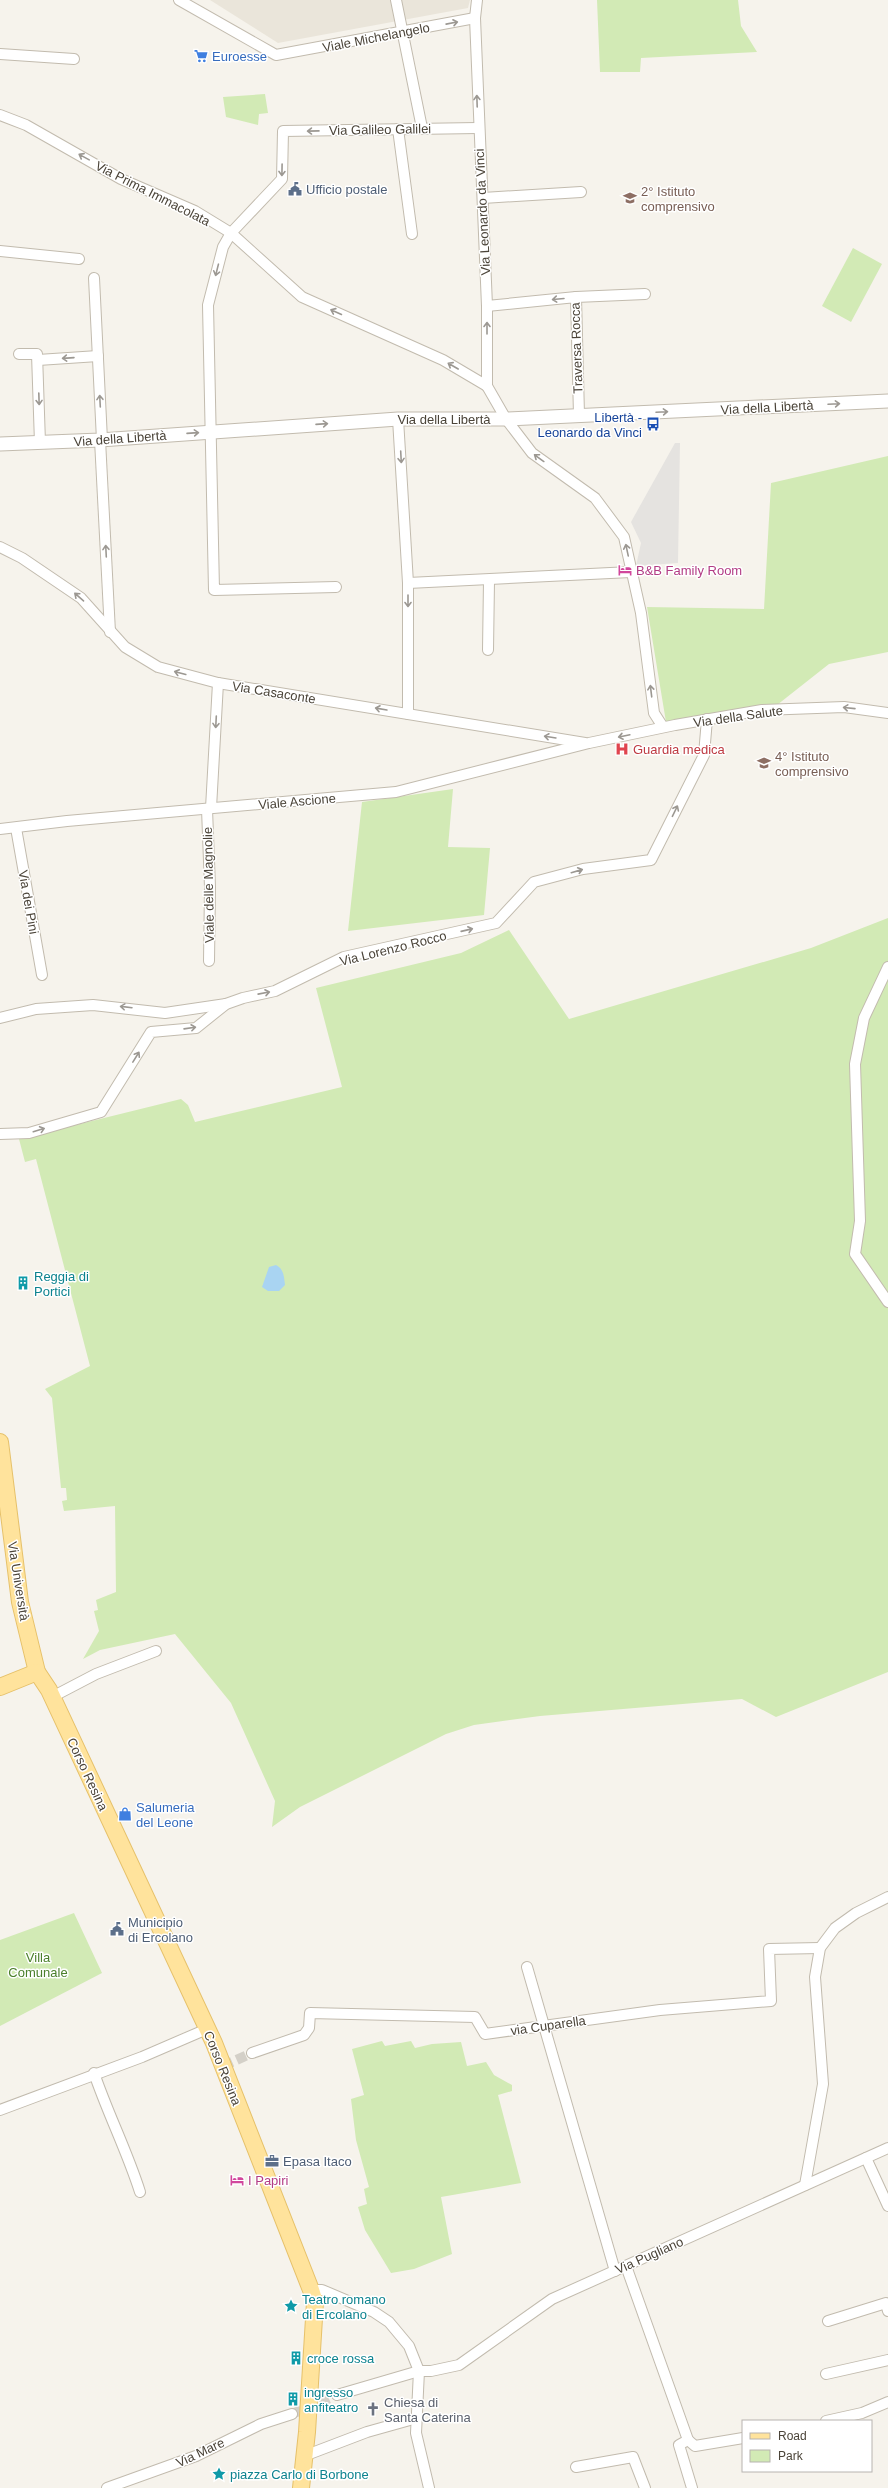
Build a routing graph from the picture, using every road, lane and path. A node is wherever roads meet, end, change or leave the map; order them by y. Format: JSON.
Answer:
{"nodes":[{"id":1,"x":179,"y":0,"type":"edge"},
{"id":2,"x":396,"y":0,"type":"edge"},
{"id":3,"x":477,"y":0,"type":"edge"},
{"id":4,"x":475,"y":18,"type":"junction"},
{"id":5,"x":403,"y":32,"type":"junction"},
{"id":6,"x":0,"y":54,"type":"edge"},
{"id":7,"x":74,"y":60,"type":"dead end"},
{"id":8,"x":0,"y":115,"type":"edge"},
{"id":9,"x":422,"y":128,"type":"junction"},
{"id":10,"x":478,"y":128,"type":"junction"},
{"id":11,"x":398,"y":129,"type":"junction"},
{"id":12,"x":581,"y":192,"type":"dead end"},
{"id":13,"x":483,"y":198,"type":"junction"},
{"id":14,"x":230,"y":233,"type":"junction"},
{"id":15,"x":412,"y":234,"type":"dead end"},
{"id":16,"x":0,"y":251,"type":"edge"},
{"id":17,"x":79,"y":259,"type":"dead end"},
{"id":18,"x":94,"y":278,"type":"dead end"},
{"id":19,"x":645,"y":294,"type":"dead end"},
{"id":20,"x":576,"y":297,"type":"junction"},
{"id":21,"x":487,"y":306,"type":"junction"},
{"id":22,"x":19,"y":354,"type":"dead end"},
{"id":23,"x":98,"y":356,"type":"junction"},
{"id":24,"x":38,"y":360,"type":"junction"},
{"id":25,"x":487,"y":386,"type":"junction"},
{"id":26,"x":888,"y":401,"type":"edge"},
{"id":27,"x":579,"y":415,"type":"junction"},
{"id":28,"x":398,"y":418,"type":"junction"},
{"id":29,"x":506,"y":419,"type":"junction"},
{"id":30,"x":212,"y":431,"type":"junction"},
{"id":31,"x":101,"y":440,"type":"junction"},
{"id":32,"x":40,"y":443,"type":"junction"},
{"id":33,"x":0,"y":444,"type":"edge"},
{"id":34,"x":0,"y":547,"type":"edge"},
{"id":35,"x":631,"y":572,"type":"junction"},
{"id":36,"x":489,"y":580,"type":"junction"},
{"id":37,"x":408,"y":583,"type":"junction"},
{"id":38,"x":336,"y":587,"type":"dead end"},
{"id":39,"x":110,"y":632,"type":"junction"},
{"id":40,"x":488,"y":650,"type":"dead end"},
{"id":41,"x":218,"y":683,"type":"junction"},
{"id":42,"x":888,"y":713,"type":"edge"},
{"id":43,"x":408,"y":714,"type":"junction"},
{"id":44,"x":707,"y":719,"type":"junction"},
{"id":45,"x":663,"y":727,"type":"junction"},
{"id":46,"x":589,"y":743,"type":"junction"},
{"id":47,"x":209,"y":808,"type":"junction"},
{"id":48,"x":16,"y":828,"type":"junction"},
{"id":49,"x":0,"y":829,"type":"edge"},
{"id":50,"x":209,"y":961,"type":"dead end"},
{"id":51,"x":888,"y":967,"type":"edge"},
{"id":52,"x":42,"y":975,"type":"dead end"},
{"id":53,"x":226,"y":1004,"type":"junction"},
{"id":54,"x":0,"y":1018,"type":"edge"},
{"id":55,"x":0,"y":1134,"type":"edge"},
{"id":56,"x":888,"y":1302,"type":"edge"},
{"id":57,"x":0,"y":1442,"type":"edge"},
{"id":58,"x":156,"y":1651,"type":"dead end"},
{"id":59,"x":37,"y":1672,"type":"junction"},
{"id":60,"x":0,"y":1687,"type":"edge"},
{"id":61,"x":52,"y":1697,"type":"junction"},
{"id":62,"x":888,"y":1897,"type":"edge"},
{"id":63,"x":820,"y":1948,"type":"junction"},
{"id":64,"x":527,"y":1967,"type":"dead end"},
{"id":65,"x":544,"y":2026,"type":"junction"},
{"id":66,"x":207,"y":2029,"type":"junction"},
{"id":67,"x":252,"y":2053,"type":"tunnel mouth"},
{"id":68,"x":94,"y":2073,"type":"junction"},
{"id":69,"x":0,"y":2110,"type":"edge"},
{"id":70,"x":888,"y":2148,"type":"edge"},
{"id":71,"x":866,"y":2158,"type":"junction"},
{"id":72,"x":805,"y":2185,"type":"junction"},
{"id":73,"x":140,"y":2192,"type":"dead end"},
{"id":74,"x":888,"y":2206,"type":"edge"},
{"id":75,"x":626,"y":2266,"type":"junction"},
{"id":76,"x":615,"y":2271,"type":"junction"},
{"id":77,"x":311,"y":2290,"type":"junction"},
{"id":78,"x":888,"y":2311,"type":"edge"},
{"id":79,"x":828,"y":2321,"type":"dead end"},
{"id":80,"x":888,"y":2360,"type":"edge"},
{"id":81,"x":419,"y":2371,"type":"junction"},
{"id":82,"x":826,"y":2374,"type":"dead end"},
{"id":83,"x":337,"y":2395,"type":"tunnel mouth"},
{"id":84,"x":888,"y":2402,"type":"edge"},
{"id":85,"x":292,"y":2414,"type":"tunnel mouth"},
{"id":86,"x":417,"y":2418,"type":"junction"},
{"id":87,"x":830,"y":2420,"type":"edge"},
{"id":88,"x":742,"y":2438,"type":"edge"},
{"id":89,"x":688,"y":2440,"type":"junction"},
{"id":90,"x":304,"y":2456,"type":"junction"},
{"id":91,"x":576,"y":2467,"type":"dead end"},
{"id":92,"x":107,"y":2488,"type":"edge"},
{"id":93,"x":300,"y":2488,"type":"edge"},
{"id":94,"x":429,"y":2488,"type":"edge"},
{"id":95,"x":645,"y":2488,"type":"edge"},
{"id":96,"x":692,"y":2488,"type":"edge"}],
"edges":[{"from":1,"to":5,"type":"street","name":"Viale Michelangelo"},
{"from":2,"to":5,"type":"street"},
{"from":3,"to":4,"type":"street","name":"Via Leonardo da Vinci"},
{"from":5,"to":4,"type":"street","name":"Viale Michelangelo","one_way":true},
{"from":10,"to":4,"type":"street","name":"Via Leonardo da Vinci","one_way":true},
{"from":5,"to":9,"type":"street"},
{"from":6,"to":7,"type":"street"},
{"from":14,"to":8,"type":"street","name":"Via Prima Immacolata","one_way":true},
{"from":9,"to":10,"type":"street","name":"Via Galileo Galilei"},
{"from":9,"to":11,"type":"street","name":"Via Galileo Galilei"},
{"from":10,"to":13,"type":"street","name":"Via Leonardo da Vinci"},
{"from":11,"to":14,"type":"street","name":"Via Galileo Galilei","one_way":true},
{"from":11,"to":15,"type":"street"},
{"from":12,"to":13,"type":"street"},
{"from":13,"to":21,"type":"street","name":"Via Leonardo da Vinci"},
{"from":25,"to":14,"type":"street","name":"Via Prima Immacolata","one_way":true},
{"from":14,"to":30,"type":"street","one_way":true},
{"from":16,"to":17,"type":"street"},
{"from":18,"to":23,"type":"street"},
{"from":19,"to":20,"type":"street"},
{"from":20,"to":21,"type":"street","name":"Traversa Rocca","one_way":true},
{"from":20,"to":27,"type":"street","name":"Traversa Rocca"},
{"from":25,"to":21,"type":"street","name":"Via Leonardo da Vinci","one_way":true},
{"from":22,"to":24,"type":"street"},
{"from":23,"to":24,"type":"street","one_way":true},
{"from":31,"to":23,"type":"street","one_way":true},
{"from":24,"to":32,"type":"street","one_way":true},
{"from":25,"to":29,"type":"street","name":"Via Leonardo da Vinci"},
{"from":27,"to":26,"type":"street","name":"Via della Libertà","one_way":true},
{"from":27,"to":29,"type":"street","name":"Via della Libertà"},
{"from":28,"to":29,"type":"street","name":"Via della Libertà"},
{"from":30,"to":28,"type":"street","name":"Via della Libertà","one_way":true},
{"from":28,"to":37,"type":"street","one_way":true},
{"from":35,"to":29,"type":"street","name":"Via Leonardo da Vinci","one_way":true},
{"from":31,"to":30,"type":"street","name":"Via della Libertà","one_way":true},
{"from":30,"to":38,"type":"street"},
{"from":31,"to":32,"type":"street","name":"Via della Libertà"},
{"from":39,"to":31,"type":"street","one_way":true},
{"from":32,"to":33,"type":"street","name":"Via della Libertà"},
{"from":39,"to":34,"type":"street","name":"Via Casaconte","one_way":true},
{"from":35,"to":36,"type":"street"},
{"from":45,"to":35,"type":"street","name":"Via Leonardo da Vinci","one_way":true},
{"from":36,"to":37,"type":"street"},
{"from":36,"to":40,"type":"street"},
{"from":37,"to":43,"type":"street","one_way":true},
{"from":41,"to":39,"type":"street","name":"Via Casaconte","one_way":true},
{"from":43,"to":41,"type":"street","name":"Via Casaconte","one_way":true},
{"from":41,"to":47,"type":"street","name":"Viale delle Magnolie","one_way":true},
{"from":42,"to":44,"type":"street","name":"Via della Salute","one_way":true},
{"from":46,"to":43,"type":"street","name":"Via Casaconte","one_way":true},
{"from":44,"to":45,"type":"street","name":"Via della Salute"},
{"from":53,"to":44,"type":"street","name":"Via Lorenzo Rocco","one_way":true},
{"from":45,"to":46,"type":"street","name":"Via della Salute","one_way":true},
{"from":46,"to":47,"type":"street","name":"Viale Ascione"},
{"from":47,"to":48,"type":"street","name":"Viale Ascione"},
{"from":47,"to":50,"type":"street","name":"Viale delle Magnolie"},
{"from":48,"to":49,"type":"street","name":"Viale Ascione"},
{"from":48,"to":52,"type":"street","name":"Via dei Pini"},
{"from":51,"to":56,"type":"street"},
{"from":53,"to":54,"type":"street","one_way":true},
{"from":55,"to":53,"type":"street","name":"Via Lorenzo Rocco","one_way":true},
{"from":57,"to":59,"type":"main road","name":"Via Università"},
{"from":58,"to":61,"type":"street"},
{"from":59,"to":60,"type":"main road"},
{"from":59,"to":61,"type":"main road","name":"Corso Resina"},
{"from":61,"to":66,"type":"main road","name":"Corso Resina"},
{"from":62,"to":63,"type":"street"},
{"from":63,"to":65,"type":"street","name":"via Cuparella"},
{"from":63,"to":72,"type":"street"},
{"from":64,"to":65,"type":"street"},
{"from":65,"to":67,"type":"street","name":"via Cuparella"},
{"from":65,"to":76,"type":"street"},
{"from":66,"to":68,"type":"street"},
{"from":66,"to":77,"type":"main road","name":"Corso Resina"},
{"from":68,"to":69,"type":"street"},
{"from":68,"to":73,"type":"street"},
{"from":70,"to":71,"type":"street","name":"Via Pugliano"},
{"from":71,"to":72,"type":"street","name":"Via Pugliano"},
{"from":71,"to":74,"type":"street"},
{"from":72,"to":75,"type":"street","name":"Via Pugliano"},
{"from":75,"to":76,"type":"street","name":"Via Pugliano"},
{"from":75,"to":89,"type":"street"},
{"from":76,"to":81,"type":"street","name":"Via Pugliano"},
{"from":77,"to":81,"type":"street"},
{"from":77,"to":90,"type":"main road","name":"Corso Resina"},
{"from":78,"to":79,"type":"street"},
{"from":80,"to":82,"type":"street"},
{"from":81,"to":83,"type":"street","name":"Via Pugliano"},
{"from":81,"to":86,"type":"street"},
{"from":84,"to":87,"type":"street"},
{"from":85,"to":92,"type":"street","name":"Via Mare"},
{"from":86,"to":90,"type":"street"},
{"from":86,"to":94,"type":"street"},
{"from":88,"to":89,"type":"street"},
{"from":89,"to":96,"type":"street"},
{"from":90,"to":93,"type":"main road","name":"Corso Resina"},
{"from":91,"to":95,"type":"street"}]}
